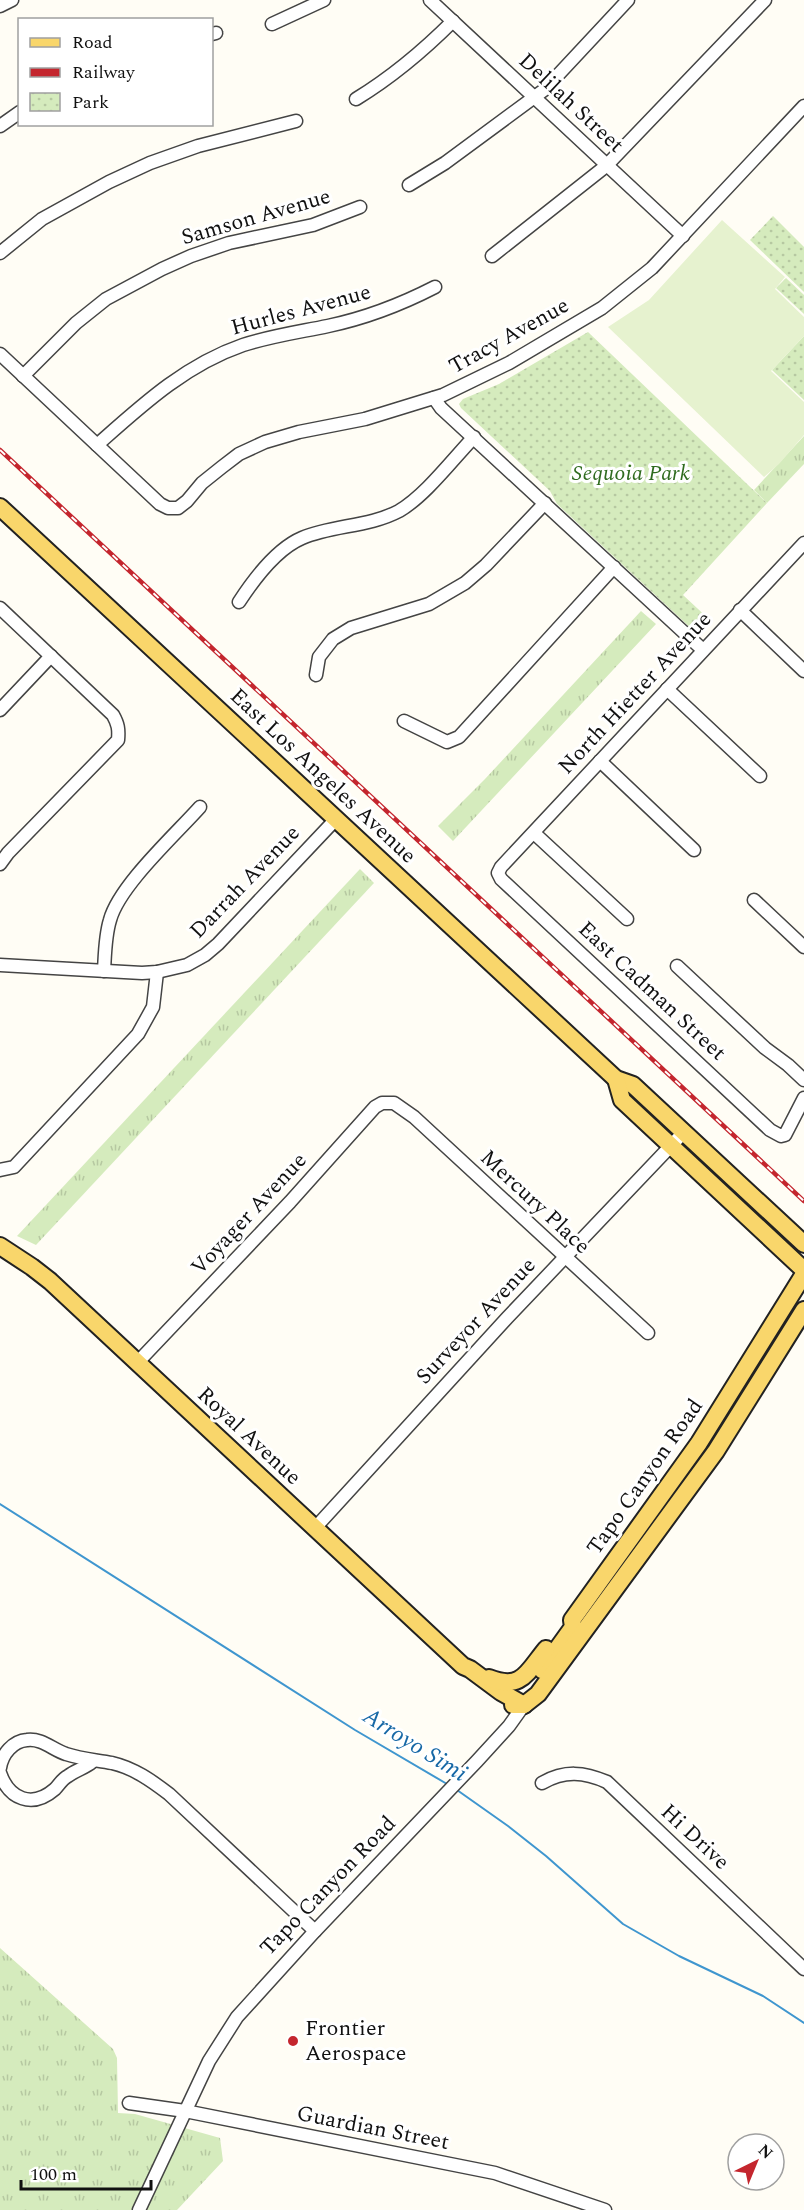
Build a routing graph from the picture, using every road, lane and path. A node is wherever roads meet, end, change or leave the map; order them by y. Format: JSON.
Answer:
{"nodes":[{"id":1,"x":12,"y":0,"type":"edge"},
{"id":2,"x":324,"y":0,"type":"edge"},
{"id":3,"x":430,"y":0,"type":"edge"},
{"id":4,"x":628,"y":0,"type":"edge"},
{"id":5,"x":765,"y":0,"type":"edge"},
{"id":6,"x":0,"y":6,"type":"edge"},
{"id":7,"x":453,"y":21,"type":"junction"},
{"id":8,"x":272,"y":24,"type":"dead end"},
{"id":9,"x":534,"y":97,"type":"junction"},
{"id":10,"x":356,"y":99,"type":"dead end"},
{"id":11,"x":804,"y":106,"type":"edge"},
{"id":12,"x":18,"y":113,"type":"edge"},
{"id":13,"x":296,"y":121,"type":"dead end"},
{"id":14,"x":0,"y":126,"type":"edge"},
{"id":15,"x":606,"y":166,"type":"junction"},
{"id":16,"x":409,"y":185,"type":"dead end"},
{"id":17,"x":360,"y":207,"type":"dead end"},
{"id":18,"x":683,"y":236,"type":"junction"},
{"id":19,"x":0,"y":253,"type":"edge"},
{"id":20,"x":492,"y":256,"type":"dead end"},
{"id":21,"x":435,"y":287,"type":"dead end"},
{"id":22,"x":0,"y":354,"type":"edge"},
{"id":23,"x":23,"y":376,"type":"junction"},
{"id":24,"x":434,"y":398,"type":"junction"},
{"id":25,"x":474,"y":437,"type":"junction"},
{"id":26,"x":97,"y":445,"type":"junction"},
{"id":27,"x":544,"y":503,"type":"junction"},
{"id":28,"x":0,"y":507,"type":"edge"},
{"id":29,"x":804,"y":543,"type":"edge"},
{"id":30,"x":614,"y":567,"type":"junction"},
{"id":31,"x":239,"y":602,"type":"dead end"},
{"id":32,"x":0,"y":608,"type":"edge"},
{"id":33,"x":740,"y":610,"type":"junction"},
{"id":34,"x":703,"y":650,"type":"junction"},
{"id":35,"x":51,"y":656,"type":"junction"},
{"id":36,"x":804,"y":671,"type":"edge"},
{"id":37,"x":316,"y":675,"type":"dead end"},
{"id":38,"x":667,"y":689,"type":"junction"},
{"id":39,"x":0,"y":710,"type":"edge"},
{"id":40,"x":404,"y":721,"type":"dead end"},
{"id":41,"x":600,"y":761,"type":"junction"},
{"id":42,"x":760,"y":776,"type":"dead end"},
{"id":43,"x":200,"y":807,"type":"dead end"},
{"id":44,"x":336,"y":819,"type":"junction"},
{"id":45,"x":534,"y":832,"type":"junction"},
{"id":46,"x":694,"y":850,"type":"dead end"},
{"id":47,"x":0,"y":864,"type":"edge"},
{"id":48,"x":498,"y":873,"type":"joint"},
{"id":49,"x":754,"y":900,"type":"dead end"},
{"id":50,"x":627,"y":919,"type":"dead end"},
{"id":51,"x":804,"y":947,"type":"edge"},
{"id":52,"x":0,"y":965,"type":"edge"},
{"id":53,"x":677,"y":966,"type":"dead end"},
{"id":54,"x":104,"y":971,"type":"junction"},
{"id":55,"x":157,"y":972,"type":"junction"},
{"id":56,"x":616,"y":1079,"type":"junction"},
{"id":57,"x":804,"y":1080,"type":"edge"},
{"id":58,"x":804,"y":1098,"type":"edge"},
{"id":59,"x":393,"y":1102,"type":"joint"},
{"id":60,"x":684,"y":1132,"type":"junction"},
{"id":61,"x":671,"y":1146,"type":"junction"},
{"id":62,"x":0,"y":1170,"type":"edge"},
{"id":63,"x":804,"y":1244,"type":"edge"},
{"id":64,"x":0,"y":1246,"type":"edge"},
{"id":65,"x":564,"y":1258,"type":"junction"},
{"id":66,"x":804,"y":1272,"type":"edge"},
{"id":67,"x":804,"y":1310,"type":"edge"},
{"id":68,"x":648,"y":1333,"type":"dead end"},
{"id":69,"x":137,"y":1363,"type":"junction"},
{"id":70,"x":315,"y":1528,"type":"junction"},
{"id":71,"x":572,"y":1620,"type":"junction"},
{"id":72,"x":462,"y":1666,"type":"junction"},
{"id":73,"x":478,"y":1675,"type":"junction"},
{"id":74,"x":524,"y":1705,"type":"junction"},
{"id":75,"x":92,"y":1762,"type":"junction"},
{"id":76,"x":0,"y":1768,"type":"edge"},
{"id":77,"x":0,"y":1773,"type":"edge"},
{"id":78,"x":542,"y":1783,"type":"dead end"},
{"id":79,"x":315,"y":1930,"type":"junction"},
{"id":80,"x":804,"y":1968,"type":"edge"},
{"id":81,"x":129,"y":2103,"type":"dead end"},
{"id":82,"x":184,"y":2111,"type":"junction"},
{"id":83,"x":139,"y":2210,"type":"edge"},
{"id":84,"x":605,"y":2210,"type":"edge"}],
"edges":[{"from":1,"to":6,"type":"street"},
{"from":2,"to":8,"type":"street"},
{"from":3,"to":7,"type":"street","name":"Delilah Street"},
{"from":4,"to":9,"type":"street"},
{"from":5,"to":15,"type":"street"},
{"from":7,"to":9,"type":"street","name":"Delilah Street"},
{"from":7,"to":10,"type":"street"},
{"from":9,"to":15,"type":"street","name":"Delilah Street"},
{"from":9,"to":16,"type":"street"},
{"from":11,"to":18,"type":"street","name":"Tracy Avenue"},
{"from":12,"to":14,"type":"street"},
{"from":13,"to":19,"type":"street"},
{"from":15,"to":18,"type":"street","name":"Delilah Street"},
{"from":15,"to":20,"type":"street"},
{"from":17,"to":23,"type":"street","name":"Samson Avenue"},
{"from":18,"to":24,"type":"street","name":"Tracy Avenue"},
{"from":21,"to":26,"type":"street","name":"Hurles Avenue"},
{"from":22,"to":23,"type":"street"},
{"from":23,"to":26,"type":"street"},
{"from":24,"to":25,"type":"street"},
{"from":24,"to":26,"type":"street","name":"Tracy Avenue"},
{"from":25,"to":27,"type":"street"},
{"from":25,"to":31,"type":"street"},
{"from":27,"to":30,"type":"street"},
{"from":27,"to":37,"type":"street"},
{"from":28,"to":44,"type":"main road","name":"East Los Angeles Avenue"},
{"from":29,"to":33,"type":"street","name":"North Hietter Avenue"},
{"from":30,"to":34,"type":"street"},
{"from":30,"to":40,"type":"street"},
{"from":32,"to":35,"type":"street"},
{"from":33,"to":34,"type":"street","name":"North Hietter Avenue"},
{"from":33,"to":36,"type":"street"},
{"from":34,"to":38,"type":"street","name":"North Hietter Avenue"},
{"from":35,"to":39,"type":"street"},
{"from":35,"to":47,"type":"street"},
{"from":38,"to":41,"type":"street","name":"North Hietter Avenue"},
{"from":38,"to":42,"type":"street"},
{"from":41,"to":45,"type":"street","name":"North Hietter Avenue"},
{"from":41,"to":46,"type":"street"},
{"from":43,"to":54,"type":"street"},
{"from":44,"to":55,"type":"street","name":"Darrah Avenue"},
{"from":44,"to":56,"type":"main road","name":"East Los Angeles Avenue"},
{"from":45,"to":48,"type":"street","name":"North Hietter Avenue"},
{"from":45,"to":50,"type":"street"},
{"from":48,"to":58,"type":"street","name":"East Cadman Street"},
{"from":49,"to":51,"type":"street"},
{"from":52,"to":54,"type":"street","name":"Darrah Avenue"},
{"from":53,"to":57,"type":"street"},
{"from":54,"to":55,"type":"street","name":"Darrah Avenue"},
{"from":55,"to":62,"type":"street"},
{"from":56,"to":60,"type":"main road","name":"East Los Angeles Avenue"},
{"from":56,"to":61,"type":"main road","name":"East Los Angeles Avenue"},
{"from":59,"to":65,"type":"street","name":"Mercury Place"},
{"from":59,"to":69,"type":"street","name":"Voyager Avenue"},
{"from":60,"to":61,"type":"street","name":"Surveyor Avenue"},
{"from":60,"to":63,"type":"main road","name":"East Los Angeles Avenue"},
{"from":61,"to":65,"type":"street","name":"Surveyor Avenue"},
{"from":61,"to":66,"type":"main road","name":"East Los Angeles Avenue"},
{"from":64,"to":69,"type":"main road","name":"Royal Avenue"},
{"from":65,"to":68,"type":"street","name":"Mercury Place"},
{"from":65,"to":70,"type":"street","name":"Surveyor Avenue"},
{"from":66,"to":71,"type":"main road","name":"Tapo Canyon Road"},
{"from":67,"to":74,"type":"main road","name":"Tapo Canyon Road"},
{"from":69,"to":70,"type":"main road","name":"Royal Avenue"},
{"from":70,"to":72,"type":"main road","name":"Royal Avenue"},
{"from":71,"to":73,"type":"main road"},
{"from":71,"to":74,"type":"main road","name":"Tapo Canyon Road"},
{"from":72,"to":73,"type":"main road","name":"Royal Avenue"},
{"from":72,"to":74,"type":"main road","name":"Royal Avenue"},
{"from":73,"to":74,"type":"main road","name":"Royal Avenue"},
{"from":74,"to":79,"type":"street","name":"Tapo Canyon Road"},
{"from":75,"to":76,"type":"street"},
{"from":75,"to":77,"type":"street"},
{"from":75,"to":79,"type":"street"},
{"from":78,"to":80,"type":"street","name":"Hi Drive"},
{"from":79,"to":82,"type":"street","name":"Tapo Canyon Road"},
{"from":81,"to":82,"type":"street","name":"Guardian Street"},
{"from":82,"to":83,"type":"street","name":"Tapo Canyon Road"},
{"from":82,"to":84,"type":"street","name":"Guardian Street"}]}
